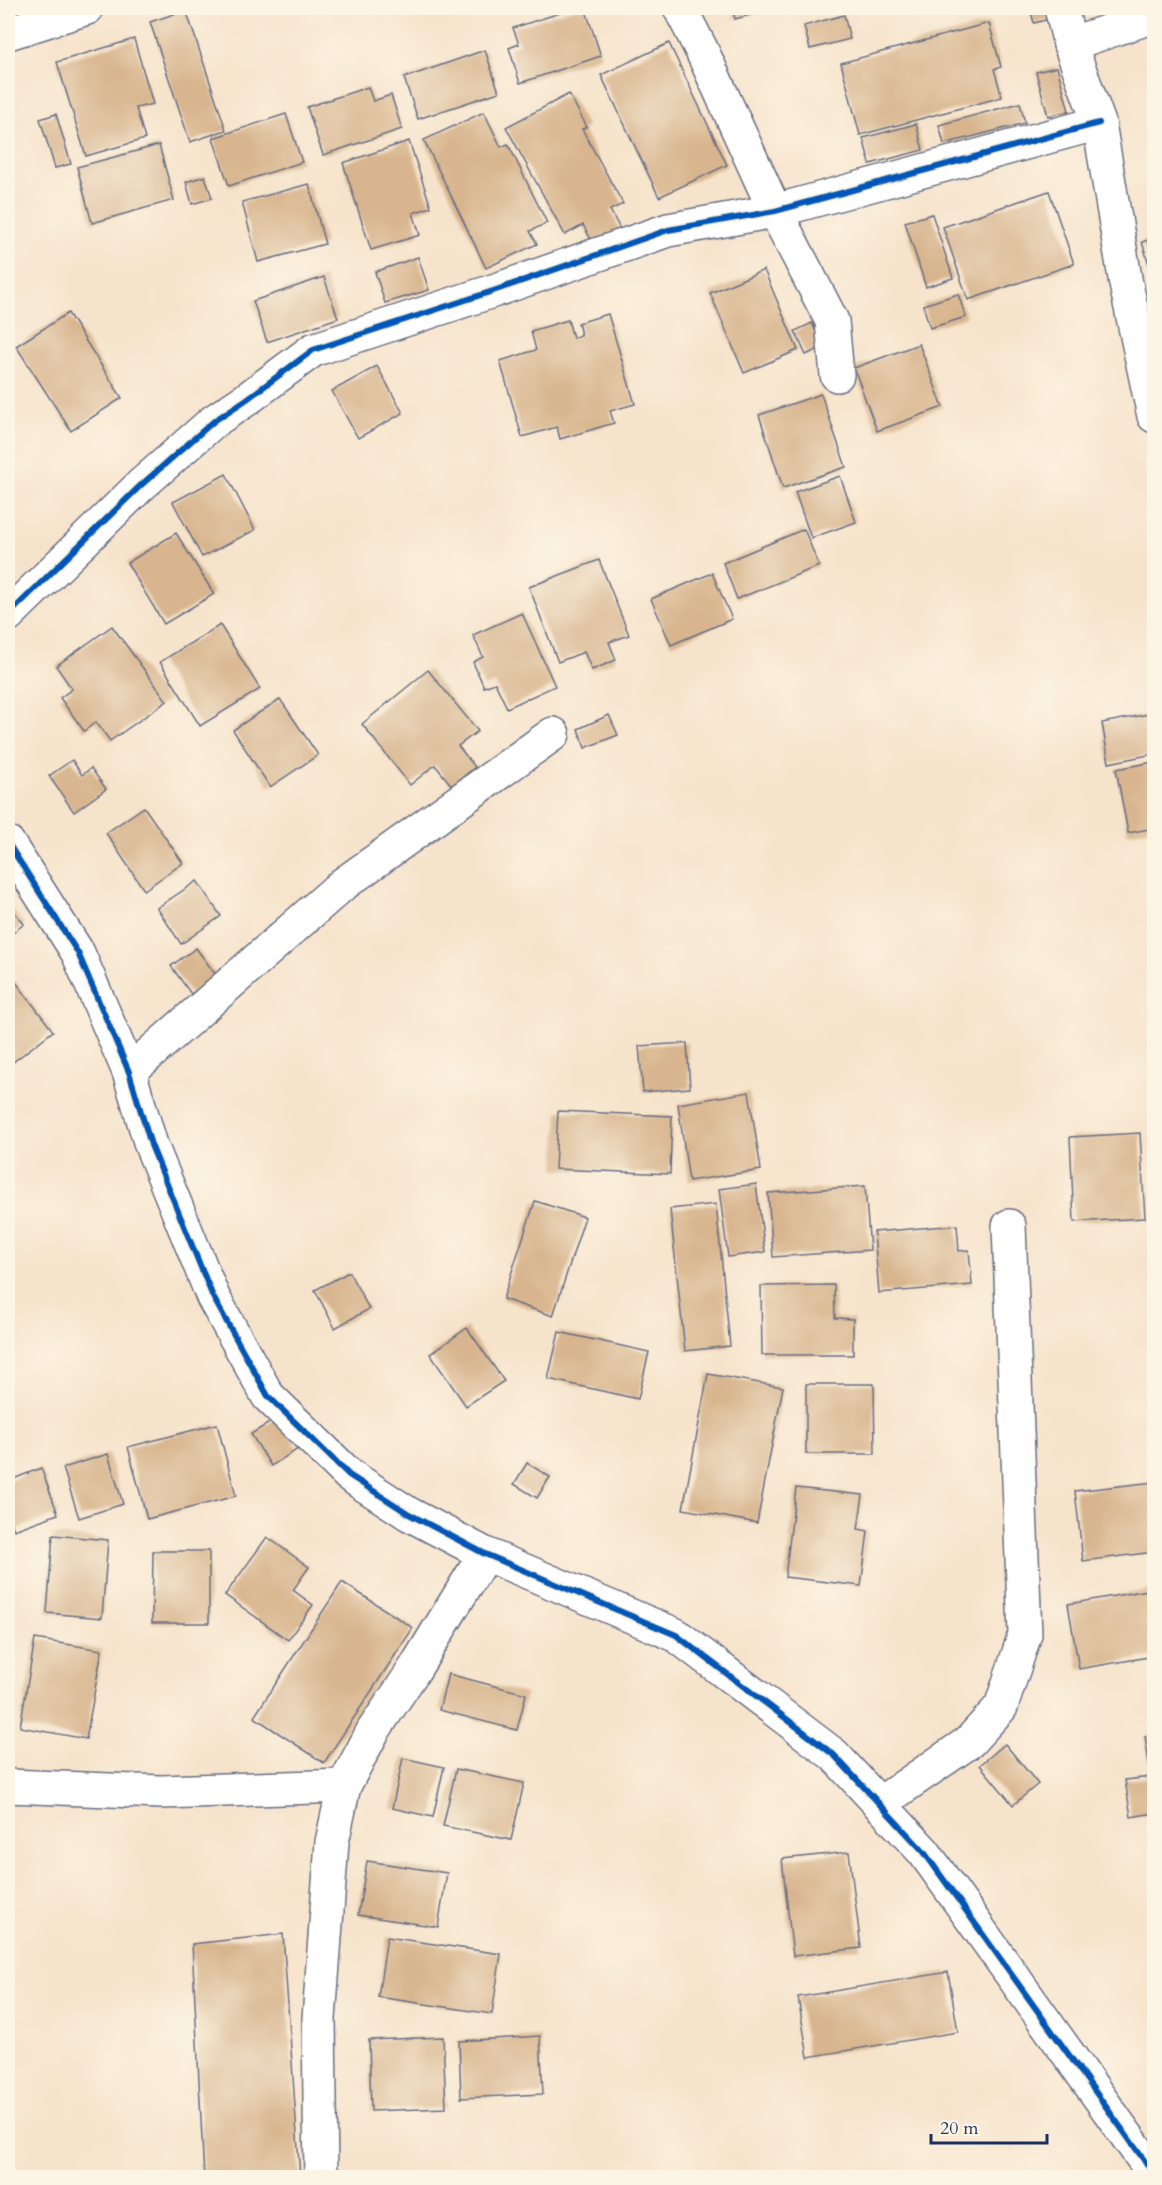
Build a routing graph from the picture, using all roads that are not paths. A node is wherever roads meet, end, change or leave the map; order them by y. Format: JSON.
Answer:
{"nodes":[{"id":1,"x":87,"y":8,"type":"edge"},
{"id":2,"x":680,"y":8,"type":"edge"},
{"id":3,"x":1061,"y":8,"type":"edge"},
{"id":4,"x":1155,"y":15,"type":"edge"},
{"id":5,"x":8,"y":33,"type":"edge"},
{"id":6,"x":1070,"y":44,"type":"junction"},
{"id":7,"x":1099,"y":123,"type":"junction"},
{"id":8,"x":775,"y":211,"type":"junction"},
{"id":9,"x":837,"y":375,"type":"dead end"},
{"id":10,"x":1155,"y":416,"type":"edge"},
{"id":11,"x":8,"y":615,"type":"edge"},
{"id":12,"x":553,"y":734,"type":"dead end"},
{"id":13,"x":8,"y":843,"type":"edge"},
{"id":14,"x":129,"y":1072,"type":"junction"},
{"id":15,"x":1009,"y":1226,"type":"dead end"},
{"id":16,"x":486,"y":1554,"type":"junction"},
{"id":17,"x":8,"y":1786,"type":"edge"},
{"id":18,"x":344,"y":1786,"type":"junction"},
{"id":19,"x":879,"y":1804,"type":"junction"},
{"id":20,"x":1155,"y":2174,"type":"edge"},
{"id":21,"x":321,"y":2178,"type":"edge"}],
"edges":[{"from":1,"to":5,"type":"street"},
{"from":2,"to":8,"type":"street"},
{"from":3,"to":6,"type":"street"},
{"from":4,"to":6,"type":"street"},
{"from":6,"to":7,"type":"street"},
{"from":7,"to":8,"type":"street"},
{"from":7,"to":10,"type":"street"},
{"from":8,"to":9,"type":"street"},
{"from":8,"to":11,"type":"street"},
{"from":12,"to":14,"type":"street"},
{"from":13,"to":14,"type":"street"},
{"from":14,"to":16,"type":"street"},
{"from":15,"to":19,"type":"street"},
{"from":16,"to":18,"type":"street"},
{"from":16,"to":19,"type":"street"},
{"from":17,"to":18,"type":"street"},
{"from":18,"to":21,"type":"street"},
{"from":19,"to":20,"type":"street"}]}
